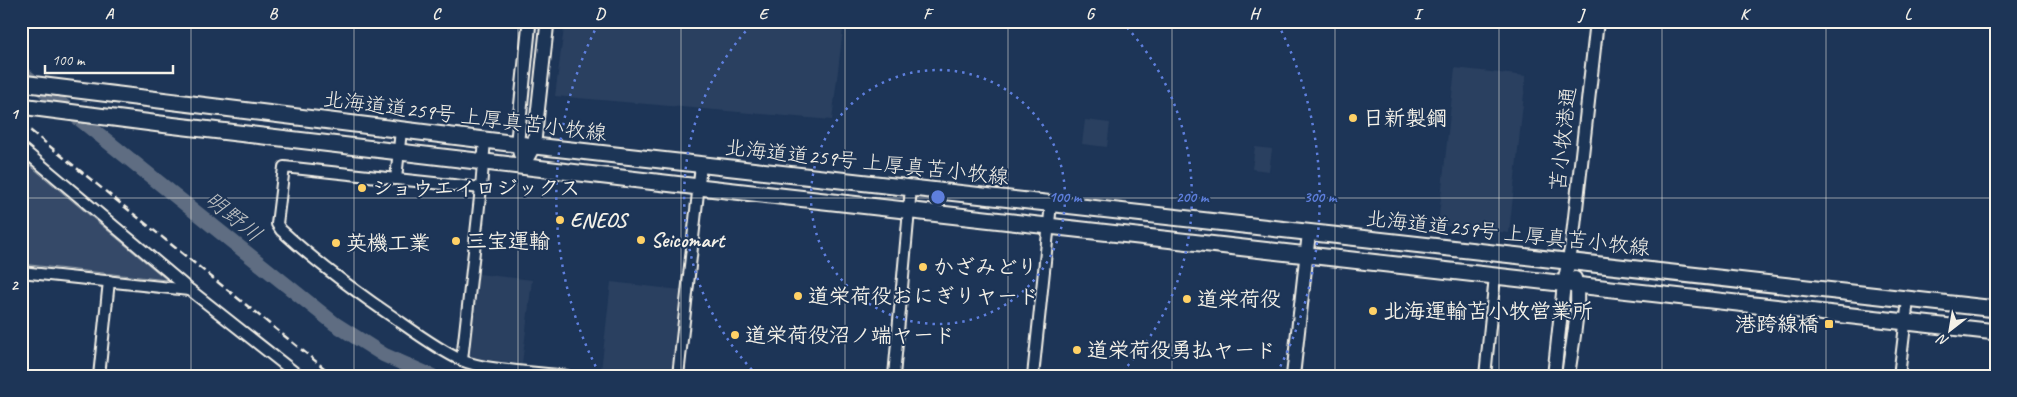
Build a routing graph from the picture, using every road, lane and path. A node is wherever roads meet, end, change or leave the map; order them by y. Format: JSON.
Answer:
{"nodes":[{"id":1,"x":546,"y":21,"type":"edge"},
{"id":2,"x":1597,"y":21,"type":"edge"},
{"id":3,"x":529,"y":23,"type":"edge"},
{"id":4,"x":21,"y":83,"type":"edge"},
{"id":5,"x":21,"y":106,"type":"edge"},
{"id":6,"x":401,"y":130,"type":"junction"},
{"id":7,"x":485,"y":140,"type":"junction"},
{"id":8,"x":517,"y":144,"type":"junction"},
{"id":9,"x":534,"y":146,"type":"junction"},
{"id":10,"x":21,"y":148,"type":"edge"},
{"id":11,"x":399,"y":151,"type":"junction"},
{"id":12,"x":483,"y":161,"type":"junction"},
{"id":13,"x":701,"y":165,"type":"junction"},
{"id":14,"x":523,"y":166,"type":"junction"},
{"id":15,"x":396,"y":179,"type":"junction"},
{"id":16,"x":699,"y":187,"type":"junction"},
{"id":17,"x":481,"y":188,"type":"junction"},
{"id":18,"x":911,"y":188,"type":"junction"},
{"id":19,"x":1051,"y":204,"type":"junction"},
{"id":20,"x":909,"y":210,"type":"junction"},
{"id":21,"x":1049,"y":226,"type":"junction"},
{"id":22,"x":1309,"y":233,"type":"junction"},
{"id":23,"x":1308,"y":255,"type":"junction"},
{"id":24,"x":1570,"y":261,"type":"junction"},
{"id":25,"x":21,"y":272,"type":"edge"},
{"id":26,"x":1495,"y":276,"type":"junction"},
{"id":27,"x":108,"y":281,"type":"junction"},
{"id":28,"x":1571,"y":285,"type":"junction"},
{"id":29,"x":190,"y":290,"type":"junction"},
{"id":30,"x":1908,"y":300,"type":"junction"},
{"id":31,"x":1996,"y":310,"type":"edge"},
{"id":32,"x":1905,"y":322,"type":"junction"},
{"id":33,"x":1996,"y":332,"type":"edge"},
{"id":34,"x":462,"y":360,"type":"junction"},
{"id":35,"x":99,"y":376,"type":"edge"},
{"id":36,"x":299,"y":376,"type":"edge"},
{"id":37,"x":567,"y":376,"type":"edge"},
{"id":38,"x":678,"y":376,"type":"edge"},
{"id":39,"x":894,"y":376,"type":"edge"},
{"id":40,"x":1034,"y":376,"type":"edge"},
{"id":41,"x":1293,"y":376,"type":"edge"},
{"id":42,"x":1485,"y":376,"type":"edge"},
{"id":43,"x":1554,"y":376,"type":"edge"},
{"id":44,"x":1568,"y":376,"type":"edge"},
{"id":45,"x":1899,"y":376,"type":"edge"}],
"edges":[{"from":1,"to":9,"type":"street"},
{"from":2,"to":24,"type":"street","name":"苫小牧港通"},
{"from":3,"to":8,"type":"street"},
{"from":4,"to":6,"type":"main road","name":"北海道道259号 上厚真苫小牧線"},
{"from":5,"to":11,"type":"main road","name":"北海道道259号 上厚真苫小牧線"},
{"from":6,"to":7,"type":"main road","name":"北海道道259号 上厚真苫小牧線"},
{"from":6,"to":11,"type":"street"},
{"from":7,"to":8,"type":"main road","name":"北海道道259号 上厚真苫小牧線"},
{"from":7,"to":12,"type":"street"},
{"from":8,"to":9,"type":"main road","name":"北海道道259号 上厚真苫小牧線"},
{"from":8,"to":14,"type":"street"},
{"from":9,"to":13,"type":"main road","name":"北海道道259号 上厚真苫小牧線"},
{"from":9,"to":14,"type":"street"},
{"from":10,"to":29,"type":"street"},
{"from":11,"to":12,"type":"main road","name":"北海道道259号 上厚真苫小牧線"},
{"from":11,"to":15,"type":"street"},
{"from":12,"to":14,"type":"main road","name":"北海道道259号 上厚真苫小牧線"},
{"from":12,"to":17,"type":"street"},
{"from":13,"to":16,"type":"street"},
{"from":13,"to":18,"type":"main road","name":"北海道道259号 上厚真苫小牧線"},
{"from":14,"to":16,"type":"main road","name":"北海道道259号 上厚真苫小牧線"},
{"from":15,"to":17,"type":"street"},
{"from":15,"to":34,"type":"street"},
{"from":16,"to":20,"type":"main road","name":"北海道道259号 上厚真苫小牧線"},
{"from":16,"to":38,"type":"street"},
{"from":17,"to":34,"type":"street"},
{"from":18,"to":19,"type":"main road","name":"北海道道259号 上厚真苫小牧線"},
{"from":18,"to":20,"type":"street"},
{"from":19,"to":21,"type":"street"},
{"from":19,"to":22,"type":"main road","name":"北海道道259号 上厚真苫小牧線"},
{"from":20,"to":21,"type":"main road","name":"北海道道259号 上厚真苫小牧線"},
{"from":20,"to":39,"type":"street"},
{"from":21,"to":23,"type":"main road","name":"北海道道259号 上厚真苫小牧線"},
{"from":21,"to":40,"type":"street"},
{"from":22,"to":23,"type":"street"},
{"from":22,"to":24,"type":"main road","name":"北海道道259号 上厚真苫小牧線"},
{"from":23,"to":26,"type":"main road","name":"北海道道259号 上厚真苫小牧線"},
{"from":23,"to":41,"type":"street"},
{"from":24,"to":28,"type":"street","name":"苫小牧港通"},
{"from":24,"to":30,"type":"main road","name":"北海道道259号 上厚真苫小牧線"},
{"from":25,"to":27,"type":"street"},
{"from":26,"to":28,"type":"main road","name":"北海道道259号 上厚真苫小牧線"},
{"from":26,"to":42,"type":"street"},
{"from":27,"to":29,"type":"street"},
{"from":27,"to":35,"type":"street"},
{"from":28,"to":32,"type":"main road","name":"北海道道259号 上厚真苫小牧線"},
{"from":28,"to":43,"type":"street","name":"苫小牧港通"},
{"from":28,"to":44,"type":"street","name":"苫小牧港通"},
{"from":29,"to":36,"type":"street"},
{"from":30,"to":31,"type":"main road","name":"北海道道259号 上厚真苫小牧線"},
{"from":30,"to":32,"type":"street"},
{"from":32,"to":33,"type":"main road","name":"北海道道259号 上厚真苫小牧線"},
{"from":32,"to":45,"type":"street"},
{"from":34,"to":37,"type":"street"}]}
